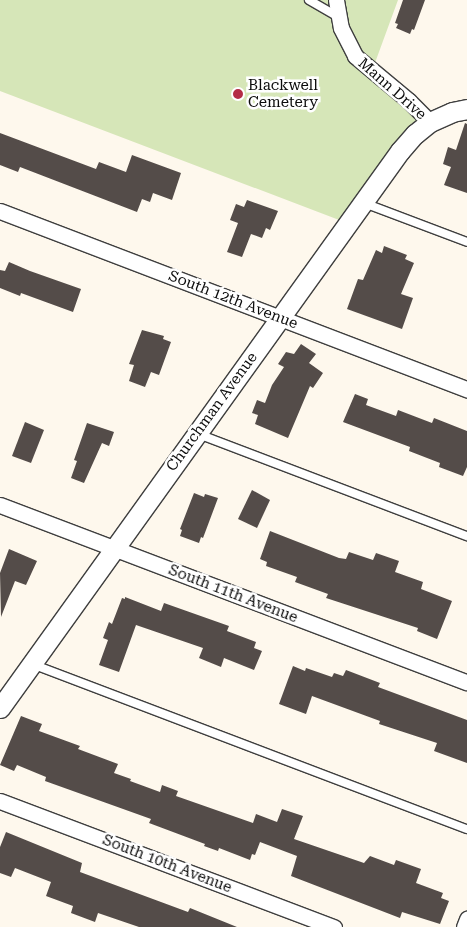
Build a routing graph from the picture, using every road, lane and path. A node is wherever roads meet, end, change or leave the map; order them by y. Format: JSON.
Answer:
{"nodes":[{"id":1,"x":309,"y":0,"type":"edge"},
{"id":2,"x":336,"y":0,"type":"edge"},
{"id":3,"x":338,"y":17,"type":"junction"},
{"id":4,"x":467,"y":109,"type":"edge"},
{"id":5,"x":430,"y":122,"type":"junction"},
{"id":6,"x":362,"y":203,"type":"junction"},
{"id":7,"x":0,"y":211,"type":"edge"},
{"id":8,"x":467,"y":242,"type":"edge"},
{"id":9,"x":279,"y":318,"type":"junction"},
{"id":10,"x":467,"y":390,"type":"edge"},
{"id":11,"x":196,"y":434,"type":"junction"},
{"id":12,"x":0,"y":505,"type":"edge"},
{"id":13,"x":467,"y":536,"type":"edge"},
{"id":14,"x":113,"y":548,"type":"junction"},
{"id":15,"x":32,"y":664,"type":"junction"},
{"id":16,"x":467,"y":682,"type":"edge"},
{"id":17,"x":0,"y":708,"type":"edge"},
{"id":18,"x":0,"y":801,"type":"edge"},
{"id":19,"x":467,"y":829,"type":"edge"},
{"id":20,"x":467,"y":919,"type":"edge"},
{"id":21,"x":334,"y":927,"type":"edge"},
{"id":22,"x":464,"y":927,"type":"edge"}],
"edges":[{"from":1,"to":3,"type":"lane"},
{"from":2,"to":3,"type":"street","name":"Mann Drive"},
{"from":3,"to":5,"type":"street","name":"Mann Drive"},
{"from":4,"to":5,"type":"street","name":"Churchman Avenue"},
{"from":5,"to":6,"type":"street","name":"Churchman Avenue"},
{"from":6,"to":8,"type":"lane"},
{"from":6,"to":9,"type":"street","name":"Churchman Avenue"},
{"from":7,"to":9,"type":"street","name":"South 12th Avenue"},
{"from":9,"to":10,"type":"street","name":"South 12th Avenue"},
{"from":9,"to":11,"type":"street","name":"Churchman Avenue"},
{"from":11,"to":13,"type":"lane"},
{"from":11,"to":14,"type":"street","name":"Churchman Avenue"},
{"from":12,"to":14,"type":"street","name":"South 11th Avenue"},
{"from":14,"to":15,"type":"street","name":"Churchman Avenue"},
{"from":14,"to":16,"type":"street","name":"South 11th Avenue"},
{"from":15,"to":17,"type":"street","name":"Churchman Avenue"},
{"from":15,"to":19,"type":"lane"},
{"from":18,"to":21,"type":"street","name":"South 10th Avenue"},
{"from":20,"to":22,"type":"street"}]}
